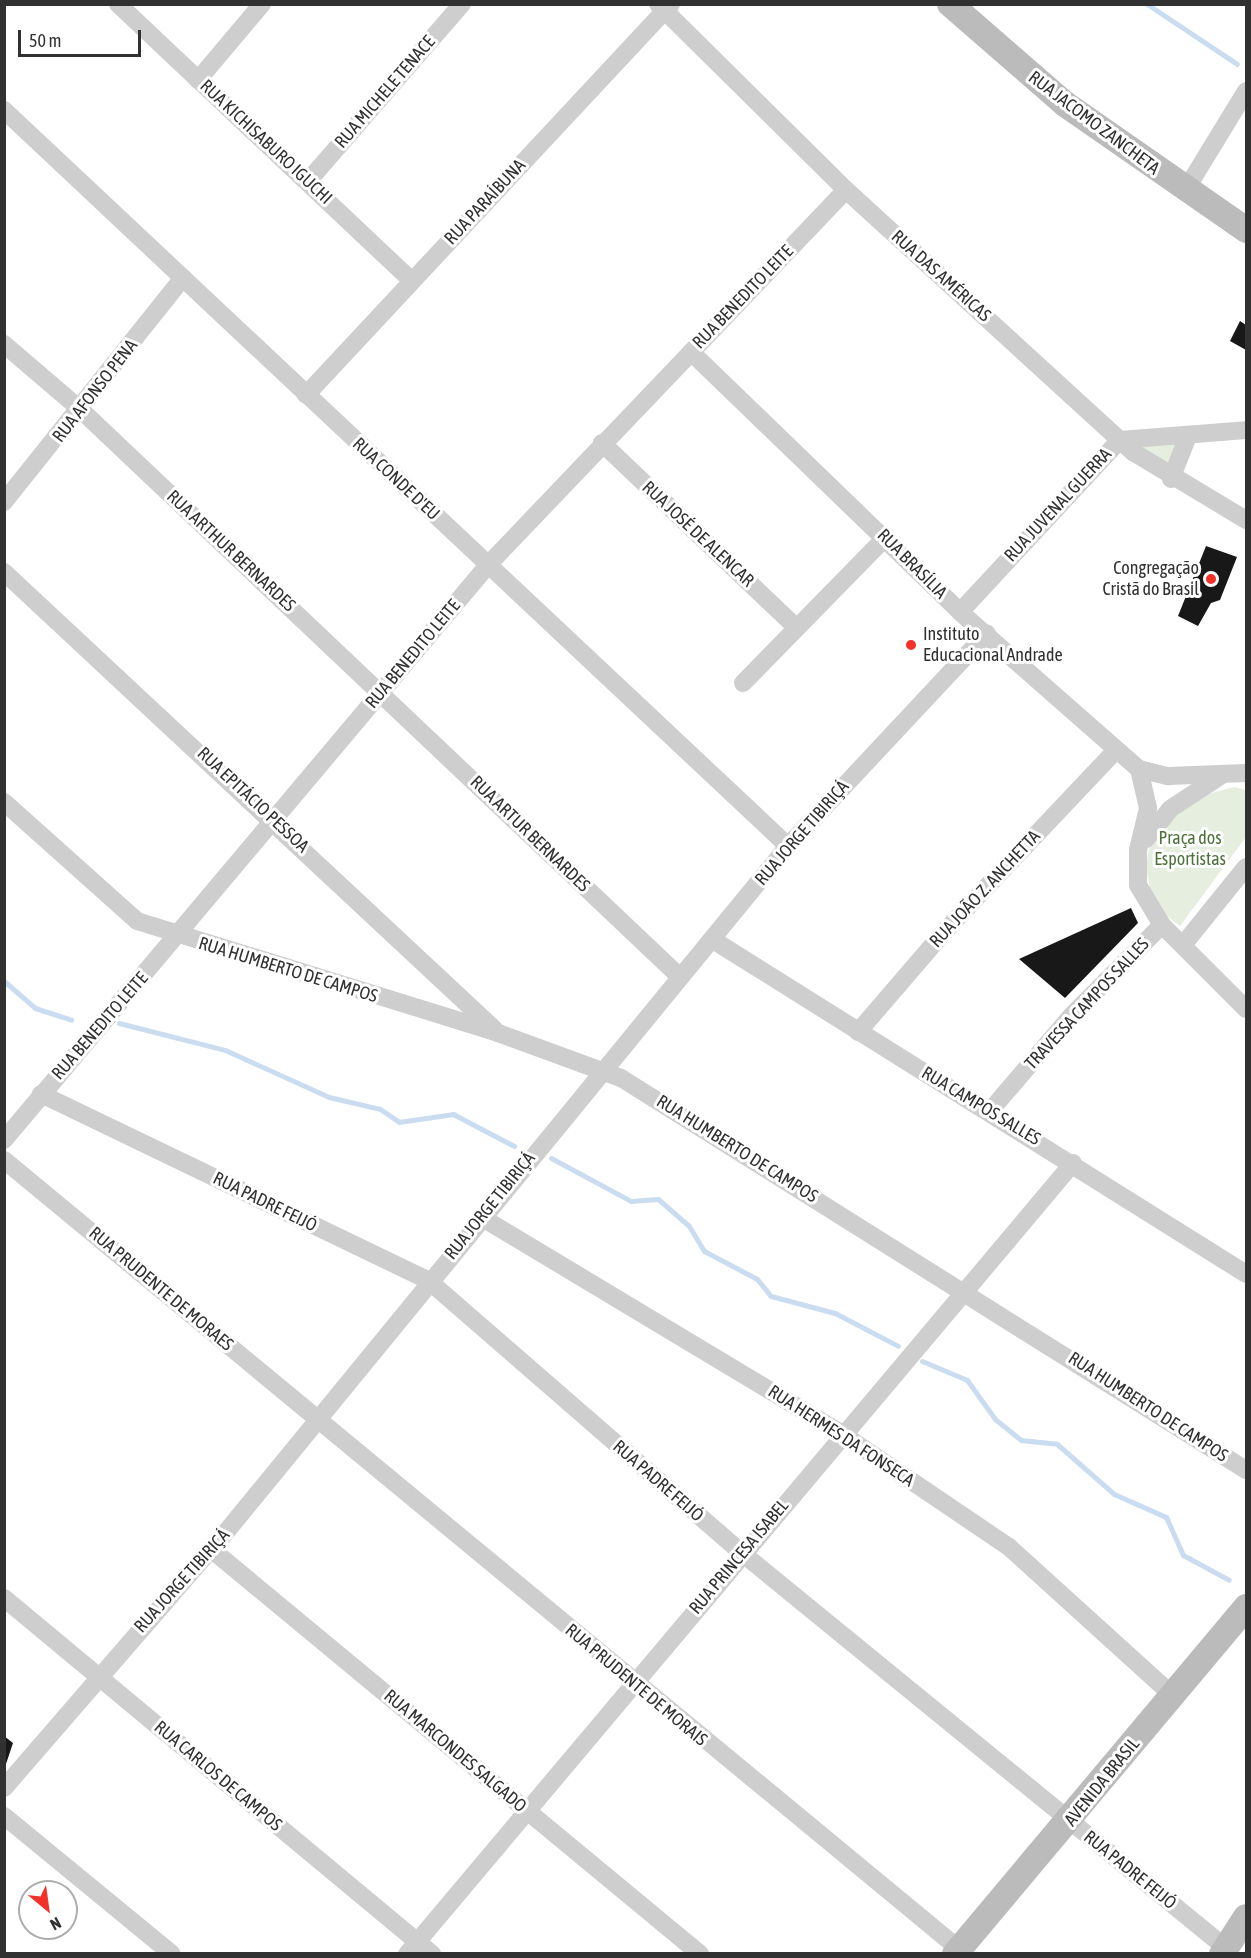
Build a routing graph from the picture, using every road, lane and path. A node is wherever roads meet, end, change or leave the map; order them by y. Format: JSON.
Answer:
{"nodes":[{"id":1,"x":118,"y":4,"type":"edge"},
{"id":2,"x":262,"y":4,"type":"edge"},
{"id":3,"x":462,"y":4,"type":"edge"},
{"id":4,"x":950,"y":4,"type":"edge"},
{"id":5,"x":664,"y":6,"type":"edge"},
{"id":6,"x":198,"y":80,"type":"junction"},
{"id":7,"x":1246,"y":91,"type":"edge"},
{"id":8,"x":4,"y":110,"type":"edge"},
{"id":9,"x":309,"y":180,"type":"junction"},
{"id":10,"x":846,"y":190,"type":"junction"},
{"id":11,"x":1185,"y":191,"type":"junction"},
{"id":12,"x":1246,"y":230,"type":"edge"},
{"id":13,"x":183,"y":278,"type":"junction"},
{"id":14,"x":412,"y":281,"type":"junction"},
{"id":15,"x":4,"y":344,"type":"edge"},
{"id":16,"x":691,"y":352,"type":"junction"},
{"id":17,"x":306,"y":395,"type":"junction"},
{"id":18,"x":81,"y":410,"type":"junction"},
{"id":19,"x":1246,"y":430,"type":"edge"},
{"id":20,"x":1188,"y":436,"type":"junction"},
{"id":21,"x":1120,"y":440,"type":"junction"},
{"id":22,"x":602,"y":443,"type":"junction"},
{"id":23,"x":1171,"y":479,"type":"junction"},
{"id":24,"x":4,"y":502,"type":"edge"},
{"id":25,"x":1246,"y":520,"type":"edge"},
{"id":26,"x":886,"y":537,"type":"junction"},
{"id":27,"x":488,"y":565,"type":"junction"},
{"id":28,"x":4,"y":572,"type":"edge"},
{"id":29,"x":960,"y":612,"type":"junction"},
{"id":30,"x":794,"y":625,"type":"junction"},
{"id":31,"x":987,"y":633,"type":"junction"},
{"id":32,"x":743,"y":683,"type":"dead end"},
{"id":33,"x":381,"y":692,"type":"junction"},
{"id":34,"x":1116,"y":750,"type":"junction"},
{"id":35,"x":1139,"y":769,"type":"junction"},
{"id":36,"x":1226,"y":772,"type":"junction"},
{"id":37,"x":1246,"y":773,"type":"edge"},
{"id":38,"x":4,"y":802,"type":"edge"},
{"id":39,"x":275,"y":819,"type":"junction"},
{"id":40,"x":788,"y":846,"type":"junction"},
{"id":41,"x":1138,"y":849,"type":"junction"},
{"id":42,"x":1246,"y":867,"type":"edge"},
{"id":43,"x":1161,"y":925,"type":"junction"},
{"id":44,"x":176,"y":937,"type":"junction"},
{"id":45,"x":714,"y":940,"type":"junction"},
{"id":46,"x":1183,"y":945,"type":"junction"},
{"id":47,"x":679,"y":976,"type":"junction"},
{"id":48,"x":1246,"y":1009,"type":"edge"},
{"id":49,"x":858,"y":1032,"type":"junction"},
{"id":50,"x":498,"y":1033,"type":"junction"},
{"id":51,"x":602,"y":1069,"type":"junction"},
{"id":52,"x":41,"y":1094,"type":"junction"},
{"id":53,"x":990,"y":1111,"type":"junction"},
{"id":54,"x":4,"y":1140,"type":"edge"},
{"id":55,"x":4,"y":1160,"type":"edge"},
{"id":56,"x":1073,"y":1163,"type":"junction"},
{"id":57,"x":481,"y":1217,"type":"junction"},
{"id":58,"x":1246,"y":1274,"type":"edge"},
{"id":59,"x":429,"y":1281,"type":"junction"},
{"id":60,"x":964,"y":1289,"type":"junction"},
{"id":61,"x":317,"y":1419,"type":"junction"},
{"id":62,"x":842,"y":1434,"type":"junction"},
{"id":63,"x":1246,"y":1470,"type":"edge"},
{"id":64,"x":211,"y":1549,"type":"junction"},
{"id":65,"x":742,"y":1553,"type":"junction"},
{"id":66,"x":4,"y":1598,"type":"edge"},
{"id":67,"x":1246,"y":1607,"type":"edge"},
{"id":68,"x":98,"y":1675,"type":"junction"},
{"id":69,"x":632,"y":1683,"type":"junction"},
{"id":70,"x":1172,"y":1695,"type":"junction"},
{"id":71,"x":4,"y":1788,"type":"edge"},
{"id":72,"x":526,"y":1809,"type":"junction"},
{"id":73,"x":4,"y":1816,"type":"edge"},
{"id":74,"x":1071,"y":1822,"type":"junction"},
{"id":75,"x":1246,"y":1917,"type":"edge"},
{"id":76,"x":412,"y":1947,"type":"edge"},
{"id":77,"x":957,"y":1951,"type":"edge"},
{"id":78,"x":1224,"y":1951,"type":"edge"},
{"id":79,"x":172,"y":1953,"type":"edge"},
{"id":80,"x":432,"y":1953,"type":"edge"},
{"id":81,"x":700,"y":1953,"type":"edge"}],
"edges":[{"from":1,"to":6,"type":"street","name":"RUA KICHISABURO IGUCHI"},
{"from":2,"to":6,"type":"street"},
{"from":3,"to":9,"type":"street","name":"RUA MICHELE TENACE"},
{"from":4,"to":11,"type":"main road","name":"RUA JACOMO ZANCHETA"},
{"from":5,"to":10,"type":"street","name":"RUA DAS AMÉRICAS"},
{"from":5,"to":14,"type":"street","name":"RUA PARAÍBUNA"},
{"from":6,"to":9,"type":"street","name":"RUA KICHISABURO IGUCHI"},
{"from":7,"to":11,"type":"street"},
{"from":8,"to":13,"type":"street","name":"RUA CONDE D'EU"},
{"from":9,"to":14,"type":"street","name":"RUA KICHISABURO IGUCHI"},
{"from":10,"to":16,"type":"street","name":"RUA BENEDITO LEITE"},
{"from":10,"to":21,"type":"street","name":"RUA DAS AMÉRICAS"},
{"from":11,"to":12,"type":"main road","name":"RUA JACOMO ZANCHETA"},
{"from":13,"to":17,"type":"street","name":"RUA CONDE D'EU"},
{"from":13,"to":18,"type":"street","name":"RUA AFONSO PENA"},
{"from":14,"to":17,"type":"street","name":"RUA PARAÍBUNA"},
{"from":15,"to":18,"type":"street","name":"RUA ARTHUR BERNARDES"},
{"from":16,"to":22,"type":"street","name":"RUA BENEDITO LEITE"},
{"from":16,"to":26,"type":"street","name":"RUA BRASÍLIA"},
{"from":17,"to":27,"type":"street","name":"RUA CONDE D'EU"},
{"from":18,"to":24,"type":"street","name":"RUA AFONSO PENA"},
{"from":18,"to":33,"type":"street","name":"RUA ARTHUR BERNARDES"},
{"from":19,"to":20,"type":"street","name":"RUA JUVENAL GUERRA"},
{"from":20,"to":21,"type":"street","name":"RUA JUVENAL GUERRA"},
{"from":20,"to":23,"type":"street"},
{"from":21,"to":23,"type":"street","name":"RUA DAS AMÉRICAS"},
{"from":21,"to":29,"type":"street","name":"RUA JUVENAL GUERRA"},
{"from":22,"to":27,"type":"street","name":"RUA BENEDITO LEITE"},
{"from":22,"to":30,"type":"street","name":"RUA JOSÉ DE ALENCAR"},
{"from":23,"to":25,"type":"street","name":"RUA DAS AMÉRICAS"},
{"from":26,"to":29,"type":"street","name":"RUA BRASÍLIA"},
{"from":26,"to":30,"type":"street"},
{"from":27,"to":33,"type":"street","name":"RUA BENEDITO LEITE"},
{"from":27,"to":40,"type":"street","name":"RUA CONDE D'EU"},
{"from":28,"to":39,"type":"street","name":"RUA EPITÁCIO PESSOA"},
{"from":29,"to":31,"type":"street","name":"RUA BRASÍLIA"},
{"from":30,"to":32,"type":"street"},
{"from":31,"to":34,"type":"street","name":"RUA BRASÍLIA"},
{"from":31,"to":40,"type":"street","name":"RUA JORGE TIBIRIÇÁ"},
{"from":33,"to":39,"type":"street","name":"RUA BENEDITO LEITE"},
{"from":33,"to":47,"type":"street","name":"RUA ARTUR BERNARDES"},
{"from":34,"to":35,"type":"street","name":"RUA BRASÍLIA"},
{"from":34,"to":49,"type":"street","name":"RUA JOÃO Z. ANCHETTA"},
{"from":35,"to":36,"type":"street"},
{"from":35,"to":41,"type":"street"},
{"from":36,"to":37,"type":"street"},
{"from":36,"to":41,"type":"street"},
{"from":38,"to":44,"type":"street","name":"RUA HUMBERTO DE CAMPOS"},
{"from":39,"to":44,"type":"street","name":"RUA BENEDITO LEITE"},
{"from":39,"to":50,"type":"street","name":"RUA EPITÁCIO PESSOA"},
{"from":40,"to":45,"type":"street","name":"RUA JORGE TIBIRIÇÁ"},
{"from":41,"to":43,"type":"street"},
{"from":42,"to":46,"type":"street"},
{"from":43,"to":46,"type":"street"},
{"from":43,"to":53,"type":"street","name":"TRAVESSA CAMPOS SALLES"},
{"from":44,"to":50,"type":"street","name":"RUA HUMBERTO DE CAMPOS"},
{"from":44,"to":52,"type":"street","name":"RUA BENEDITO LEITE"},
{"from":45,"to":47,"type":"street","name":"RUA JORGE TIBIRIÇÁ"},
{"from":45,"to":49,"type":"street","name":"RUA CAMPOS SALLES"},
{"from":46,"to":48,"type":"street"},
{"from":47,"to":51,"type":"street","name":"RUA JORGE TIBIRIÇÁ"},
{"from":49,"to":53,"type":"street","name":"RUA CAMPOS SALLES"},
{"from":50,"to":51,"type":"street","name":"RUA HUMBERTO DE CAMPOS"},
{"from":51,"to":57,"type":"street","name":"RUA JORGE TIBIRIÇÁ"},
{"from":51,"to":60,"type":"street","name":"RUA HUMBERTO DE CAMPOS"},
{"from":52,"to":54,"type":"street","name":"RUA BENEDITO LEITE"},
{"from":52,"to":59,"type":"street","name":"RUA PADRE FEIJÓ"},
{"from":53,"to":56,"type":"street","name":"RUA CAMPOS SALLES"},
{"from":55,"to":61,"type":"street","name":"RUA PRUDENTE DE MORAES"},
{"from":56,"to":58,"type":"street","name":"RUA CAMPOS SALLES"},
{"from":56,"to":60,"type":"street","name":"RUA PRINCESA ISABEL"},
{"from":57,"to":59,"type":"street","name":"RUA JORGE TIBIRIÇÁ"},
{"from":57,"to":62,"type":"street","name":"RUA HERMES DA FONSECA"},
{"from":59,"to":61,"type":"street","name":"RUA JORGE TIBIRIÇÁ"},
{"from":59,"to":65,"type":"street","name":"RUA PADRE FEIJÓ"},
{"from":60,"to":62,"type":"street","name":"RUA PRINCESA ISABEL"},
{"from":60,"to":63,"type":"street","name":"RUA HUMBERTO DE CAMPOS"},
{"from":61,"to":64,"type":"street","name":"RUA JORGE TIBIRIÇÁ"},
{"from":61,"to":69,"type":"street","name":"RUA PRUDENTE DE MORAIS"},
{"from":62,"to":65,"type":"street","name":"RUA PRINCESA ISABEL"},
{"from":62,"to":70,"type":"street","name":"RUA HERMES DA FONSECA"},
{"from":64,"to":68,"type":"street","name":"RUA JORGE TIBIRIÇÁ"},
{"from":64,"to":72,"type":"street","name":"RUA MARCONDES SALGADO"},
{"from":65,"to":69,"type":"street","name":"RUA PRINCESA ISABEL"},
{"from":65,"to":74,"type":"street","name":"RUA PADRE FEIJÓ"},
{"from":66,"to":68,"type":"street","name":"RUA CARLOS DE CAMPOS"},
{"from":67,"to":70,"type":"main road","name":"AVENIDA BRASIL"},
{"from":68,"to":71,"type":"street","name":"RUA JORGE TIBIRIÇÁ"},
{"from":68,"to":76,"type":"street","name":"RUA CARLOS DE CAMPOS"},
{"from":69,"to":72,"type":"street","name":"RUA PRINCESA ISABEL"},
{"from":69,"to":77,"type":"street","name":"RUA PRUDENTE DE MORAIS"},
{"from":70,"to":74,"type":"main road","name":"AVENIDA BRASIL"},
{"from":72,"to":76,"type":"street","name":"RUA PRINCESA ISABEL"},
{"from":72,"to":81,"type":"street","name":"RUA MARCONDES SALGADO"},
{"from":73,"to":79,"type":"street"},
{"from":74,"to":77,"type":"main road","name":"AVENIDA BRASIL"},
{"from":74,"to":78,"type":"street","name":"RUA PADRE FEIJÓ"},
{"from":75,"to":78,"type":"main road"},
{"from":76,"to":80,"type":"street","name":"RUA CARLOS DE CAMPOS"}]}
